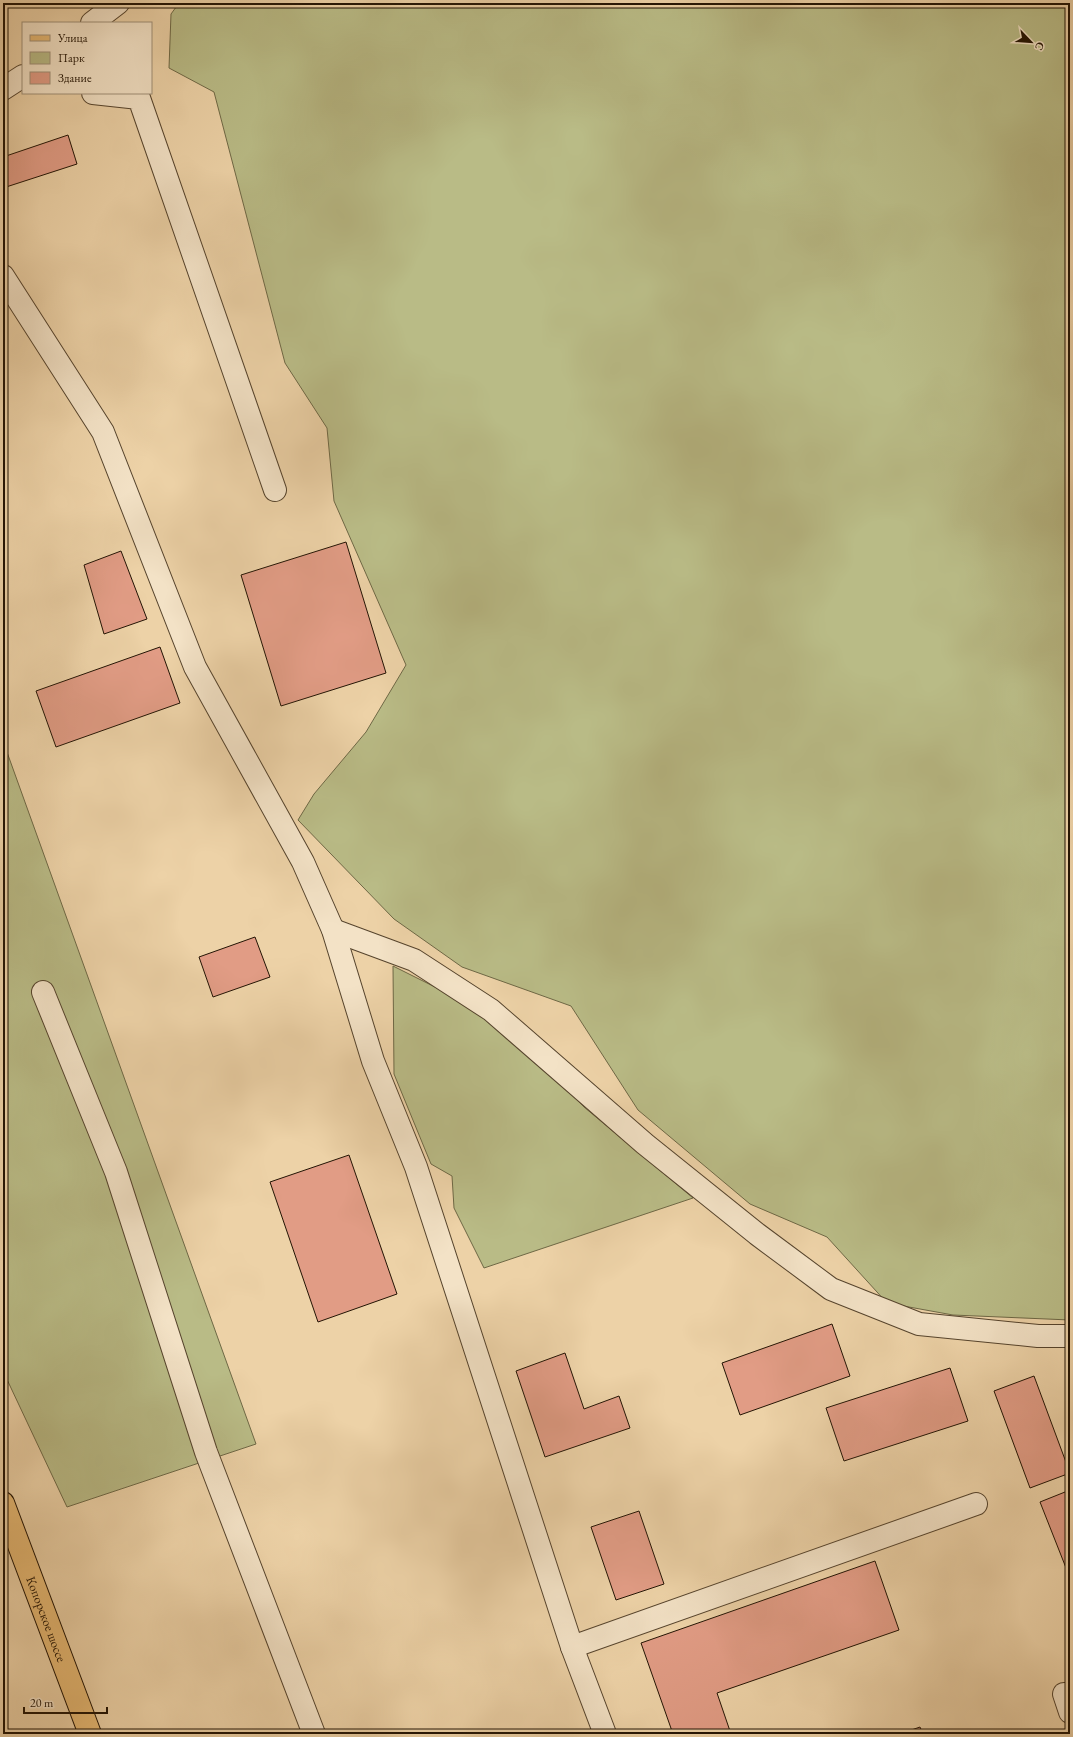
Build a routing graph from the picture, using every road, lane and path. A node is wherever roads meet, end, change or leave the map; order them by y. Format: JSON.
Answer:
{"nodes":[{"id":1,"x":118,"y":3,"type":"edge"},
{"id":2,"x":93,"y":22,"type":"edge"},
{"id":3,"x":102,"y":94,"type":"edge"},
{"id":4,"x":3,"y":276,"type":"edge"},
{"id":5,"x":275,"y":490,"type":"dead end"},
{"id":6,"x":333,"y":930,"type":"junction"},
{"id":7,"x":43,"y":992,"type":"dead end"},
{"id":8,"x":1070,"y":1336,"type":"edge"},
{"id":9,"x":3,"y":1503,"type":"edge"},
{"id":10,"x":976,"y":1504,"type":"dead end"},
{"id":11,"x":572,"y":1647,"type":"junction"},
{"id":12,"x":90,"y":1734,"type":"edge"},
{"id":13,"x":314,"y":1734,"type":"edge"},
{"id":14,"x":604,"y":1734,"type":"edge"}],
"edges":[{"from":1,"to":2,"type":"street"},
{"from":3,"to":5,"type":"street"},
{"from":4,"to":6,"type":"street"},
{"from":6,"to":8,"type":"street"},
{"from":6,"to":11,"type":"street"},
{"from":7,"to":13,"type":"street"},
{"from":9,"to":12,"type":"main road","name":"Копорское шоссе"},
{"from":10,"to":11,"type":"street"},
{"from":11,"to":14,"type":"street"}]}
